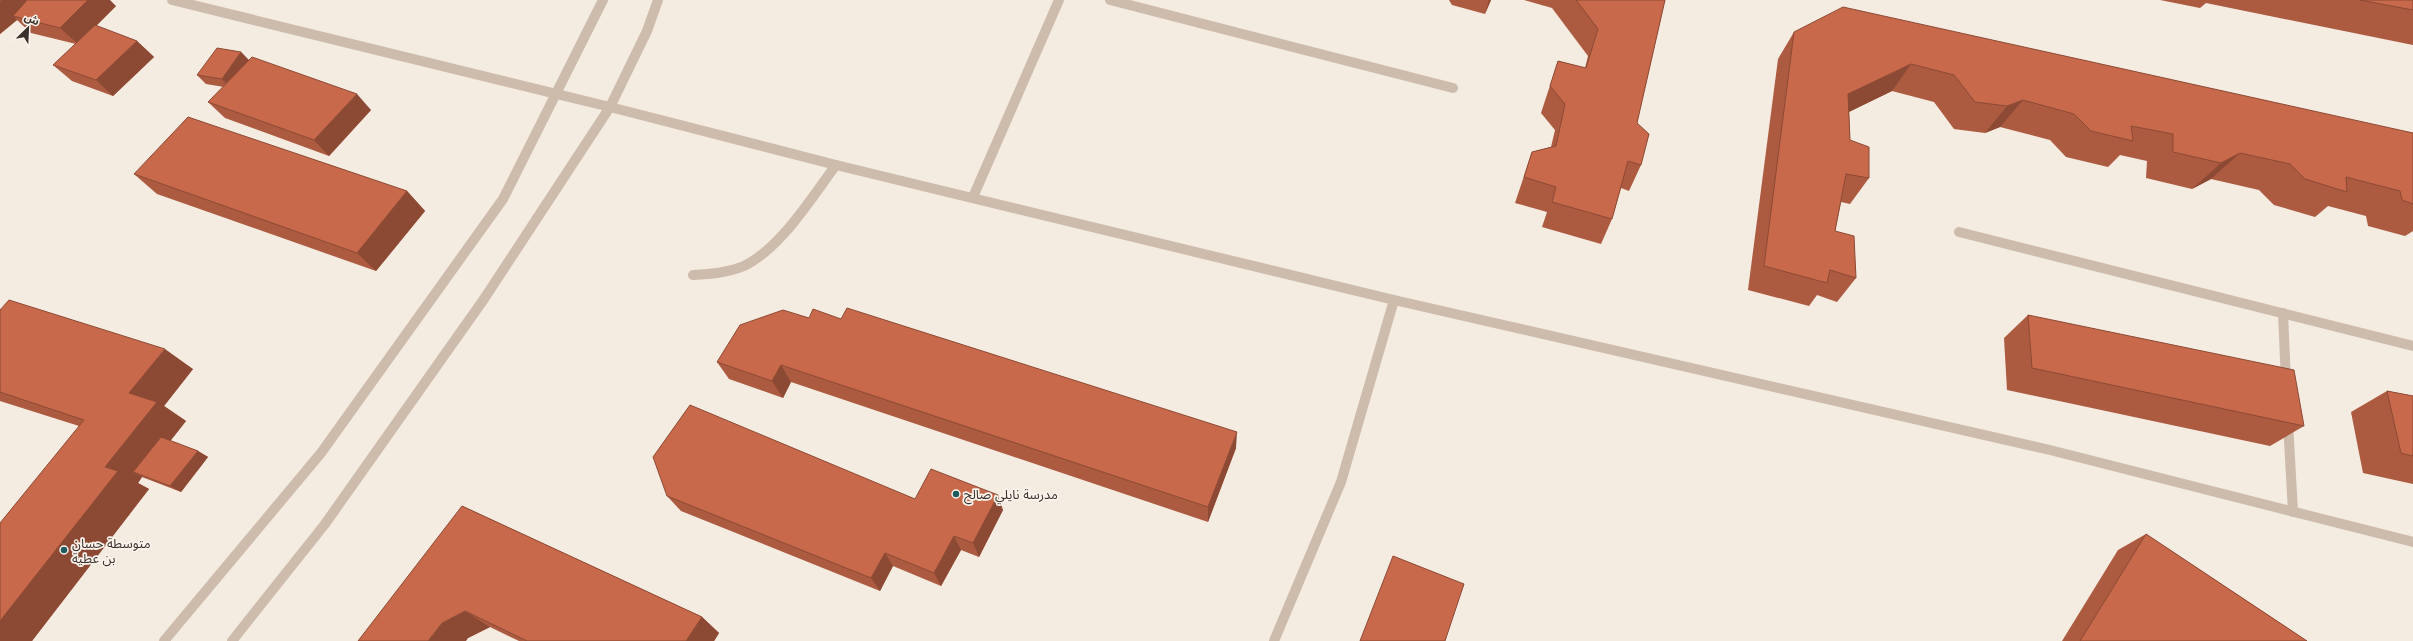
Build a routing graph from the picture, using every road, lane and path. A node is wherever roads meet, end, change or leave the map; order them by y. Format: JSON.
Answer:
{"nodes":[{"id":1,"x":172,"y":0,"type":"edge"},
{"id":2,"x":603,"y":0,"type":"edge"},
{"id":3,"x":658,"y":0,"type":"edge"},
{"id":4,"x":1059,"y":0,"type":"edge"},
{"id":5,"x":1110,"y":0,"type":"edge"},
{"id":6,"x":1453,"y":88,"type":"dead end"},
{"id":7,"x":557,"y":95,"type":"junction"},
{"id":8,"x":610,"y":106,"type":"junction"},
{"id":9,"x":836,"y":166,"type":"junction"},
{"id":10,"x":973,"y":197,"type":"junction"},
{"id":11,"x":1959,"y":232,"type":"dead end"},
{"id":12,"x":693,"y":275,"type":"dead end"},
{"id":13,"x":1394,"y":300,"type":"junction"},
{"id":14,"x":2283,"y":314,"type":"junction"},
{"id":15,"x":2413,"y":346,"type":"edge"},
{"id":16,"x":2287,"y":393,"type":"edge"},
{"id":17,"x":2288,"y":409,"type":"edge"},
{"id":18,"x":2293,"y":512,"type":"junction"},
{"id":19,"x":2413,"y":542,"type":"edge"},
{"id":20,"x":164,"y":641,"type":"edge"},
{"id":21,"x":232,"y":641,"type":"edge"},
{"id":22,"x":1274,"y":641,"type":"edge"}],
"edges":[{"from":1,"to":7,"type":"street"},
{"from":2,"to":7,"type":"street"},
{"from":3,"to":8,"type":"street"},
{"from":4,"to":10,"type":"street"},
{"from":5,"to":6,"type":"street"},
{"from":7,"to":8,"type":"street"},
{"from":7,"to":20,"type":"street"},
{"from":8,"to":9,"type":"street"},
{"from":8,"to":21,"type":"street"},
{"from":9,"to":10,"type":"street"},
{"from":9,"to":12,"type":"street"},
{"from":10,"to":13,"type":"street"},
{"from":11,"to":14,"type":"street"},
{"from":13,"to":18,"type":"street"},
{"from":13,"to":22,"type":"street"},
{"from":14,"to":15,"type":"street"},
{"from":14,"to":16,"type":"street"},
{"from":17,"to":18,"type":"street"},
{"from":18,"to":19,"type":"street"}]}
